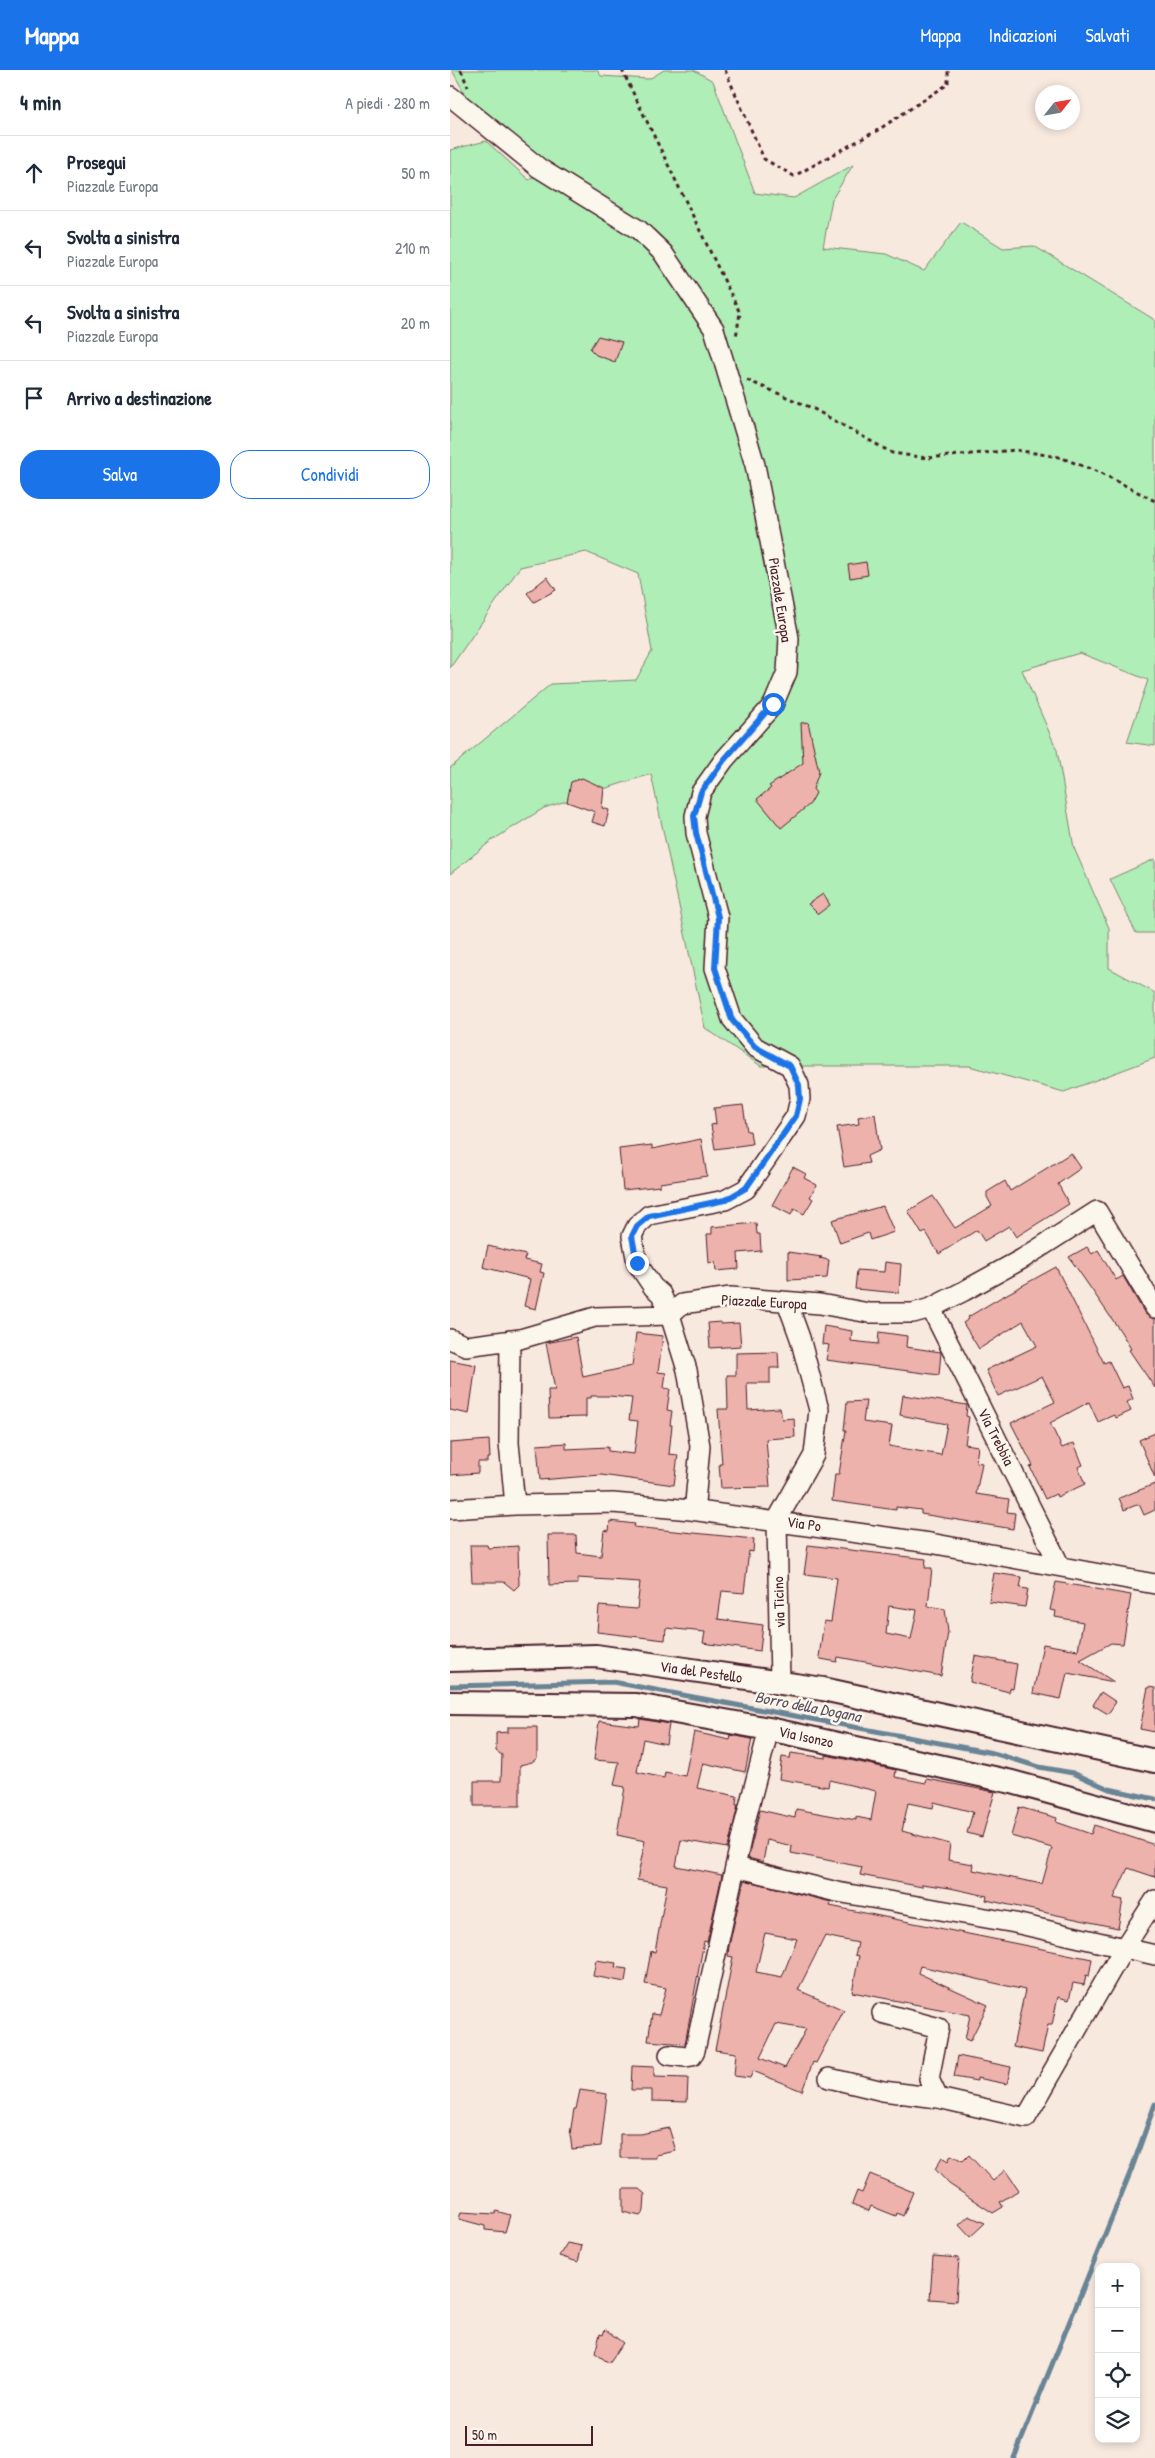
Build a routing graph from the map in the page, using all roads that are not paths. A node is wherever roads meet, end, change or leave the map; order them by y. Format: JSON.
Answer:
{"nodes":[{"id":1,"x":450,"y":96,"type":"edge"},
{"id":2,"x":787,"y":1302,"type":"junction"},
{"id":3,"x":931,"y":1308,"type":"junction"},
{"id":4,"x":1155,"y":1308,"type":"edge"},
{"id":5,"x":670,"y":1315,"type":"junction"},
{"id":6,"x":450,"y":1339,"type":"edge"},
{"id":7,"x":510,"y":1340,"type":"junction"},
{"id":8,"x":515,"y":1505,"type":"junction"},
{"id":9,"x":450,"y":1510,"type":"edge"},
{"id":10,"x":691,"y":1510,"type":"junction"},
{"id":11,"x":777,"y":1520,"type":"junction"},
{"id":12,"x":1060,"y":1566,"type":"junction"},
{"id":13,"x":1155,"y":1584,"type":"edge"},
{"id":14,"x":450,"y":1660,"type":"edge"},
{"id":15,"x":780,"y":1683,"type":"junction"},
{"id":16,"x":450,"y":1703,"type":"edge"},
{"id":17,"x":769,"y":1729,"type":"junction"},
{"id":18,"x":1155,"y":1761,"type":"edge"},
{"id":19,"x":1155,"y":1821,"type":"edge"},
{"id":20,"x":736,"y":1867,"type":"junction"},
{"id":21,"x":1155,"y":1900,"type":"edge"},
{"id":22,"x":1124,"y":1948,"type":"junction"},
{"id":23,"x":1155,"y":1955,"type":"edge"},
{"id":24,"x":882,"y":2013,"type":"dead end"},
{"id":25,"x":669,"y":2055,"type":"dead end"},
{"id":26,"x":829,"y":2078,"type":"dead end"},
{"id":27,"x":938,"y":2098,"type":"junction"}],
"edges":[{"from":1,"to":5,"type":"street","name":"Piazzale Europa"},
{"from":2,"to":3,"type":"street","name":"Piazzale Europa"},
{"from":2,"to":5,"type":"street","name":"Piazzale Europa"},
{"from":2,"to":11,"type":"street"},
{"from":3,"to":4,"type":"street","name":"Piazzale Europa"},
{"from":3,"to":12,"type":"street","name":"Via Trebbia"},
{"from":5,"to":7,"type":"street"},
{"from":5,"to":10,"type":"street"},
{"from":6,"to":7,"type":"street"},
{"from":7,"to":8,"type":"street"},
{"from":8,"to":9,"type":"street","name":"Via Po"},
{"from":8,"to":10,"type":"street","name":"Via Po"},
{"from":10,"to":11,"type":"street","name":"Via Po"},
{"from":11,"to":12,"type":"street","name":"Via Po"},
{"from":11,"to":15,"type":"street","name":"via Ticino"},
{"from":12,"to":13,"type":"street","name":"Via Po"},
{"from":14,"to":15,"type":"street","name":"Via del Pestello"},
{"from":15,"to":18,"type":"street","name":"Via del Pestello"},
{"from":16,"to":17,"type":"street","name":"Via Isonzo"},
{"from":17,"to":19,"type":"street","name":"Via Isonzo"},
{"from":17,"to":20,"type":"street"},
{"from":20,"to":22,"type":"street"},
{"from":20,"to":25,"type":"street"},
{"from":21,"to":22,"type":"street"},
{"from":22,"to":23,"type":"street"},
{"from":22,"to":27,"type":"street"},
{"from":24,"to":27,"type":"street"},
{"from":26,"to":27,"type":"street"}]}
